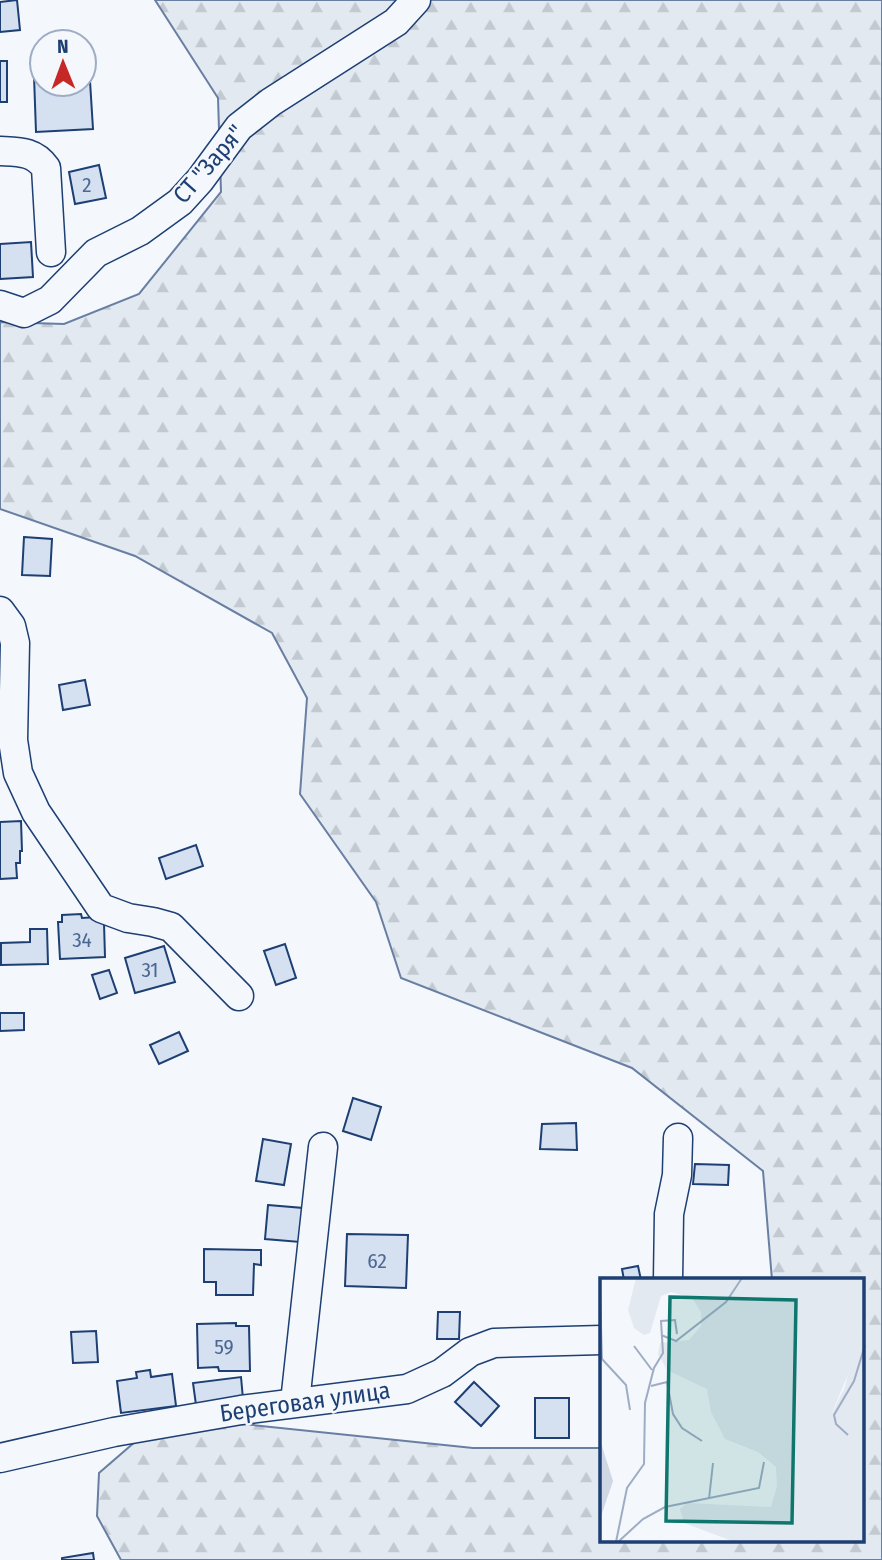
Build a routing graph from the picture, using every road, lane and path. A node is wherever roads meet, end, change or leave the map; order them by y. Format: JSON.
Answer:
{"nodes":[{"id":1,"x":416,"y":0,"type":"edge"},
{"id":2,"x":0,"y":151,"type":"edge"},
{"id":3,"x":51,"y":252,"type":"dead end"},
{"id":4,"x":0,"y":305,"type":"edge"},
{"id":5,"x":0,"y":611,"type":"edge"},
{"id":6,"x":239,"y":996,"type":"dead end"},
{"id":7,"x":678,"y":1138,"type":"dead end"},
{"id":8,"x":323,"y":1147,"type":"dead end"},
{"id":9,"x":668,"y":1278,"type":"edge"},
{"id":10,"x":600,"y":1340,"type":"edge"},
{"id":11,"x":295,"y":1402,"type":"junction"},
{"id":12,"x":0,"y":1458,"type":"edge"}],
"edges":[{"from":1,"to":4,"type":"street","name":"СТ \"Заря\""},
{"from":2,"to":3,"type":"street"},
{"from":5,"to":6,"type":"street"},
{"from":7,"to":9,"type":"street"},
{"from":8,"to":11,"type":"street"},
{"from":10,"to":11,"type":"street","name":"Береговая улица"},
{"from":11,"to":12,"type":"street","name":"Береговая улица"}]}
